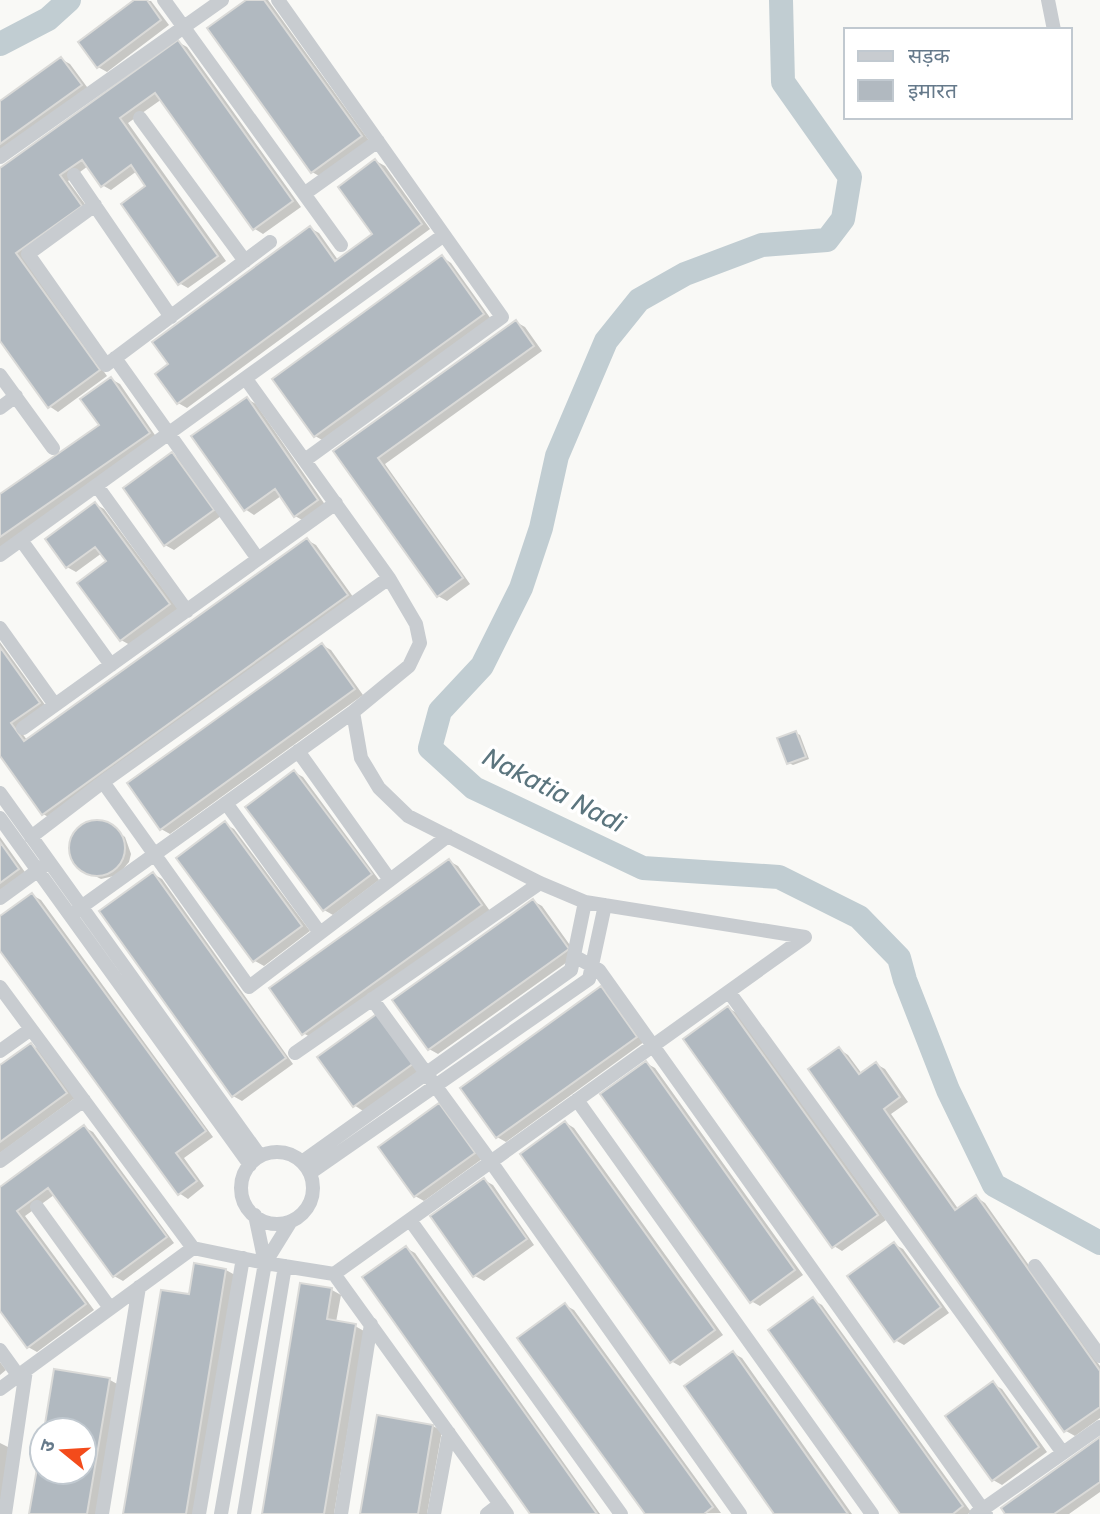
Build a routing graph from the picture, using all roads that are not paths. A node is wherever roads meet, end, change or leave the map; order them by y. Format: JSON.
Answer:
{"nodes":[{"id":1,"x":164,"y":0,"type":"edge"},
{"id":2,"x":222,"y":0,"type":"edge"},
{"id":3,"x":278,"y":0,"type":"edge"},
{"id":4,"x":1048,"y":0,"type":"edge"},
{"id":5,"x":184,"y":27,"type":"junction"},
{"id":6,"x":1054,"y":28,"type":"edge"},
{"id":7,"x":140,"y":118,"type":"dead end"},
{"id":8,"x":378,"y":141,"type":"junction"},
{"id":9,"x":0,"y":157,"type":"edge"},
{"id":10,"x":74,"y":174,"type":"dead end"},
{"id":11,"x":304,"y":194,"type":"junction"},
{"id":12,"x":95,"y":205,"type":"junction"},
{"id":13,"x":444,"y":235,"type":"junction"},
{"id":14,"x":270,"y":242,"type":"dead end"},
{"id":15,"x":341,"y":245,"type":"dead end"},
{"id":16,"x":245,"y":261,"type":"junction"},
{"id":17,"x":172,"y":317,"type":"junction"},
{"id":18,"x":116,"y":358,"type":"junction"},
{"id":19,"x":0,"y":375,"type":"edge"},
{"id":20,"x":246,"y":379,"type":"junction"},
{"id":21,"x":16,"y":397,"type":"junction"},
{"id":22,"x":0,"y":408,"type":"edge"},
{"id":23,"x":169,"y":434,"type":"junction"},
{"id":24,"x":53,"y":449,"type":"dead end"},
{"id":25,"x":304,"y":460,"type":"junction"},
{"id":26,"x":97,"y":486,"type":"junction"},
{"id":27,"x":336,"y":503,"type":"junction"},
{"id":28,"x":21,"y":540,"type":"junction"},
{"id":29,"x":0,"y":555,"type":"edge"},
{"id":30,"x":258,"y":559,"type":"junction"},
{"id":31,"x":389,"y":578,"type":"junction"},
{"id":32,"x":187,"y":611,"type":"junction"},
{"id":33,"x":0,"y":628,"type":"edge"},
{"id":34,"x":111,"y":665,"type":"junction"},
{"id":35,"x":55,"y":705,"type":"junction"},
{"id":36,"x":353,"y":712,"type":"junction"},
{"id":37,"x":23,"y":728,"type":"dead end"},
{"id":38,"x":298,"y":751,"type":"junction"},
{"id":39,"x":103,"y":782,"type":"junction"},
{"id":40,"x":0,"y":793,"type":"edge"},
{"id":41,"x":226,"y":803,"type":"junction"},
{"id":42,"x":0,"y":818,"type":"edge"},
{"id":43,"x":447,"y":836,"type":"junction"},
{"id":44,"x":31,"y":837,"type":"junction"},
{"id":45,"x":154,"y":854,"type":"junction"},
{"id":46,"x":44,"y":866,"type":"junction"},
{"id":47,"x":390,"y":880,"type":"junction"},
{"id":48,"x":540,"y":883,"type":"junction"},
{"id":49,"x":0,"y":898,"type":"edge"},
{"id":50,"x":585,"y":902,"type":"junction"},
{"id":51,"x":605,"y":905,"type":"junction"},
{"id":52,"x":76,"y":911,"type":"junction"},
{"id":53,"x":320,"y":933,"type":"junction"},
{"id":54,"x":574,"y":956,"type":"junction"},
{"id":55,"x":592,"y":965,"type":"junction"},
{"id":56,"x":0,"y":987,"type":"edge"},
{"id":57,"x":729,"y":992,"type":"junction"},
{"id":58,"x":372,"y":999,"type":"junction"},
{"id":59,"x":31,"y":1029,"type":"junction"},
{"id":60,"x":653,"y":1046,"type":"junction"},
{"id":61,"x":0,"y":1051,"type":"edge"},
{"id":62,"x":295,"y":1053,"type":"dead end"},
{"id":63,"x":426,"y":1073,"type":"junction"},
{"id":64,"x":436,"y":1086,"type":"junction"},
{"id":65,"x":84,"y":1100,"type":"junction"},
{"id":66,"x":577,"y":1100,"type":"junction"},
{"id":67,"x":0,"y":1161,"type":"edge"},
{"id":68,"x":255,"y":1161,"type":"junction"},
{"id":69,"x":491,"y":1162,"type":"junction"},
{"id":70,"x":306,"y":1167,"type":"junction"},
{"id":71,"x":37,"y":1207,"type":"dead end"},
{"id":72,"x":255,"y":1216,"type":"junction"},
{"id":73,"x":410,"y":1220,"type":"junction"},
{"id":74,"x":291,"y":1221,"type":"junction"},
{"id":75,"x":193,"y":1248,"type":"junction"},
{"id":76,"x":243,"y":1258,"type":"junction"},
{"id":77,"x":265,"y":1263,"type":"junction"},
{"id":78,"x":285,"y":1266,"type":"junction"},
{"id":79,"x":1035,"y":1266,"type":"dead end"},
{"id":80,"x":334,"y":1274,"type":"junction"},
{"id":81,"x":139,"y":1287,"type":"junction"},
{"id":82,"x":110,"y":1308,"type":"junction"},
{"id":83,"x":371,"y":1324,"type":"junction"},
{"id":84,"x":0,"y":1350,"type":"edge"},
{"id":85,"x":1100,"y":1356,"type":"edge"},
{"id":86,"x":22,"y":1373,"type":"junction"},
{"id":87,"x":0,"y":1389,"type":"edge"},
{"id":88,"x":1100,"y":1427,"type":"edge"},
{"id":89,"x":449,"y":1433,"type":"junction"},
{"id":90,"x":1063,"y":1453,"type":"junction"},
{"id":91,"x":504,"y":1509,"type":"edge"},
{"id":92,"x":982,"y":1512,"type":"edge"},
{"id":93,"x":5,"y":1514,"type":"edge"},
{"id":94,"x":102,"y":1514,"type":"edge"},
{"id":95,"x":199,"y":1514,"type":"edge"},
{"id":96,"x":222,"y":1514,"type":"edge"},
{"id":97,"x":244,"y":1514,"type":"edge"},
{"id":98,"x":341,"y":1514,"type":"edge"},
{"id":99,"x":434,"y":1514,"type":"edge"},
{"id":100,"x":487,"y":1514,"type":"edge"},
{"id":101,"x":621,"y":1514,"type":"edge"},
{"id":102,"x":740,"y":1514,"type":"edge"},
{"id":103,"x":872,"y":1514,"type":"edge"}],
"edges":[{"from":1,"to":5,"type":"street"},
{"from":2,"to":5,"type":"street"},
{"from":3,"to":8,"type":"street"},
{"from":4,"to":6,"type":"street"},
{"from":5,"to":9,"type":"street"},
{"from":5,"to":11,"type":"street"},
{"from":7,"to":16,"type":"street"},
{"from":8,"to":11,"type":"street"},
{"from":8,"to":13,"type":"street"},
{"from":10,"to":12,"type":"street"},
{"from":11,"to":15,"type":"street"},
{"from":12,"to":17,"type":"street"},
{"from":12,"to":18,"type":"street"},
{"from":13,"to":20,"type":"street"},
{"from":13,"to":25,"type":"street"},
{"from":14,"to":16,"type":"street"},
{"from":16,"to":17,"type":"street"},
{"from":17,"to":18,"type":"street"},
{"from":18,"to":23,"type":"street"},
{"from":19,"to":21,"type":"street"},
{"from":20,"to":23,"type":"street"},
{"from":20,"to":25,"type":"street"},
{"from":21,"to":22,"type":"street"},
{"from":21,"to":24,"type":"street"},
{"from":23,"to":26,"type":"street"},
{"from":23,"to":30,"type":"street"},
{"from":25,"to":27,"type":"street"},
{"from":26,"to":28,"type":"street"},
{"from":26,"to":32,"type":"street"},
{"from":27,"to":30,"type":"street"},
{"from":27,"to":31,"type":"street"},
{"from":28,"to":29,"type":"street"},
{"from":28,"to":34,"type":"street"},
{"from":30,"to":32,"type":"street"},
{"from":31,"to":36,"type":"street"},
{"from":31,"to":39,"type":"street"},
{"from":32,"to":34,"type":"street"},
{"from":33,"to":35,"type":"street"},
{"from":34,"to":35,"type":"street"},
{"from":35,"to":37,"type":"street"},
{"from":36,"to":38,"type":"street"},
{"from":36,"to":43,"type":"street"},
{"from":38,"to":41,"type":"street"},
{"from":38,"to":47,"type":"street"},
{"from":39,"to":44,"type":"street"},
{"from":39,"to":45,"type":"street"},
{"from":40,"to":44,"type":"street"},
{"from":41,"to":45,"type":"street"},
{"from":41,"to":53,"type":"street"},
{"from":42,"to":46,"type":"street"},
{"from":43,"to":47,"type":"street"},
{"from":43,"to":48,"type":"street"},
{"from":44,"to":46,"type":"street"},
{"from":45,"to":52,"type":"street"},
{"from":45,"to":53,"type":"street"},
{"from":46,"to":49,"type":"street"},
{"from":46,"to":52,"type":"street"},
{"from":47,"to":53,"type":"street"},
{"from":48,"to":50,"type":"street"},
{"from":48,"to":58,"type":"street"},
{"from":50,"to":51,"type":"street"},
{"from":50,"to":54,"type":"street"},
{"from":51,"to":55,"type":"street"},
{"from":51,"to":57,"type":"street"},
{"from":52,"to":68,"type":"street"},
{"from":54,"to":55,"type":"street"},
{"from":54,"to":63,"type":"street"},
{"from":55,"to":60,"type":"street"},
{"from":55,"to":64,"type":"street"},
{"from":56,"to":59,"type":"street"},
{"from":57,"to":60,"type":"street"},
{"from":57,"to":90,"type":"street"},
{"from":58,"to":62,"type":"street"},
{"from":58,"to":63,"type":"street"},
{"from":59,"to":61,"type":"street"},
{"from":59,"to":65,"type":"street"},
{"from":60,"to":66,"type":"street"},
{"from":60,"to":92,"type":"street"},
{"from":63,"to":64,"type":"street"},
{"from":63,"to":70,"type":"street"},
{"from":64,"to":69,"type":"street"},
{"from":64,"to":70,"type":"street"},
{"from":65,"to":67,"type":"street"},
{"from":65,"to":75,"type":"street"},
{"from":66,"to":69,"type":"street"},
{"from":66,"to":103,"type":"street"},
{"from":68,"to":70,"type":"street"},
{"from":68,"to":72,"type":"street"},
{"from":69,"to":73,"type":"street"},
{"from":69,"to":102,"type":"street"},
{"from":70,"to":74,"type":"street"},
{"from":71,"to":82,"type":"street"},
{"from":72,"to":74,"type":"street"},
{"from":72,"to":77,"type":"street"},
{"from":73,"to":80,"type":"street"},
{"from":73,"to":101,"type":"street"},
{"from":74,"to":77,"type":"street"},
{"from":75,"to":76,"type":"street"},
{"from":75,"to":81,"type":"street"},
{"from":76,"to":77,"type":"street"},
{"from":76,"to":95,"type":"street"},
{"from":77,"to":78,"type":"street"},
{"from":77,"to":96,"type":"street"},
{"from":78,"to":80,"type":"street"},
{"from":78,"to":97,"type":"street"},
{"from":79,"to":85,"type":"street"},
{"from":80,"to":83,"type":"street"},
{"from":81,"to":82,"type":"street"},
{"from":81,"to":94,"type":"street"},
{"from":82,"to":86,"type":"street"},
{"from":83,"to":89,"type":"street"},
{"from":83,"to":98,"type":"street"},
{"from":84,"to":86,"type":"street"},
{"from":86,"to":87,"type":"street"},
{"from":86,"to":93,"type":"street"},
{"from":88,"to":90,"type":"street"},
{"from":89,"to":91,"type":"street"},
{"from":89,"to":99,"type":"street"},
{"from":90,"to":92,"type":"street"},
{"from":91,"to":100,"type":"street"}]}
